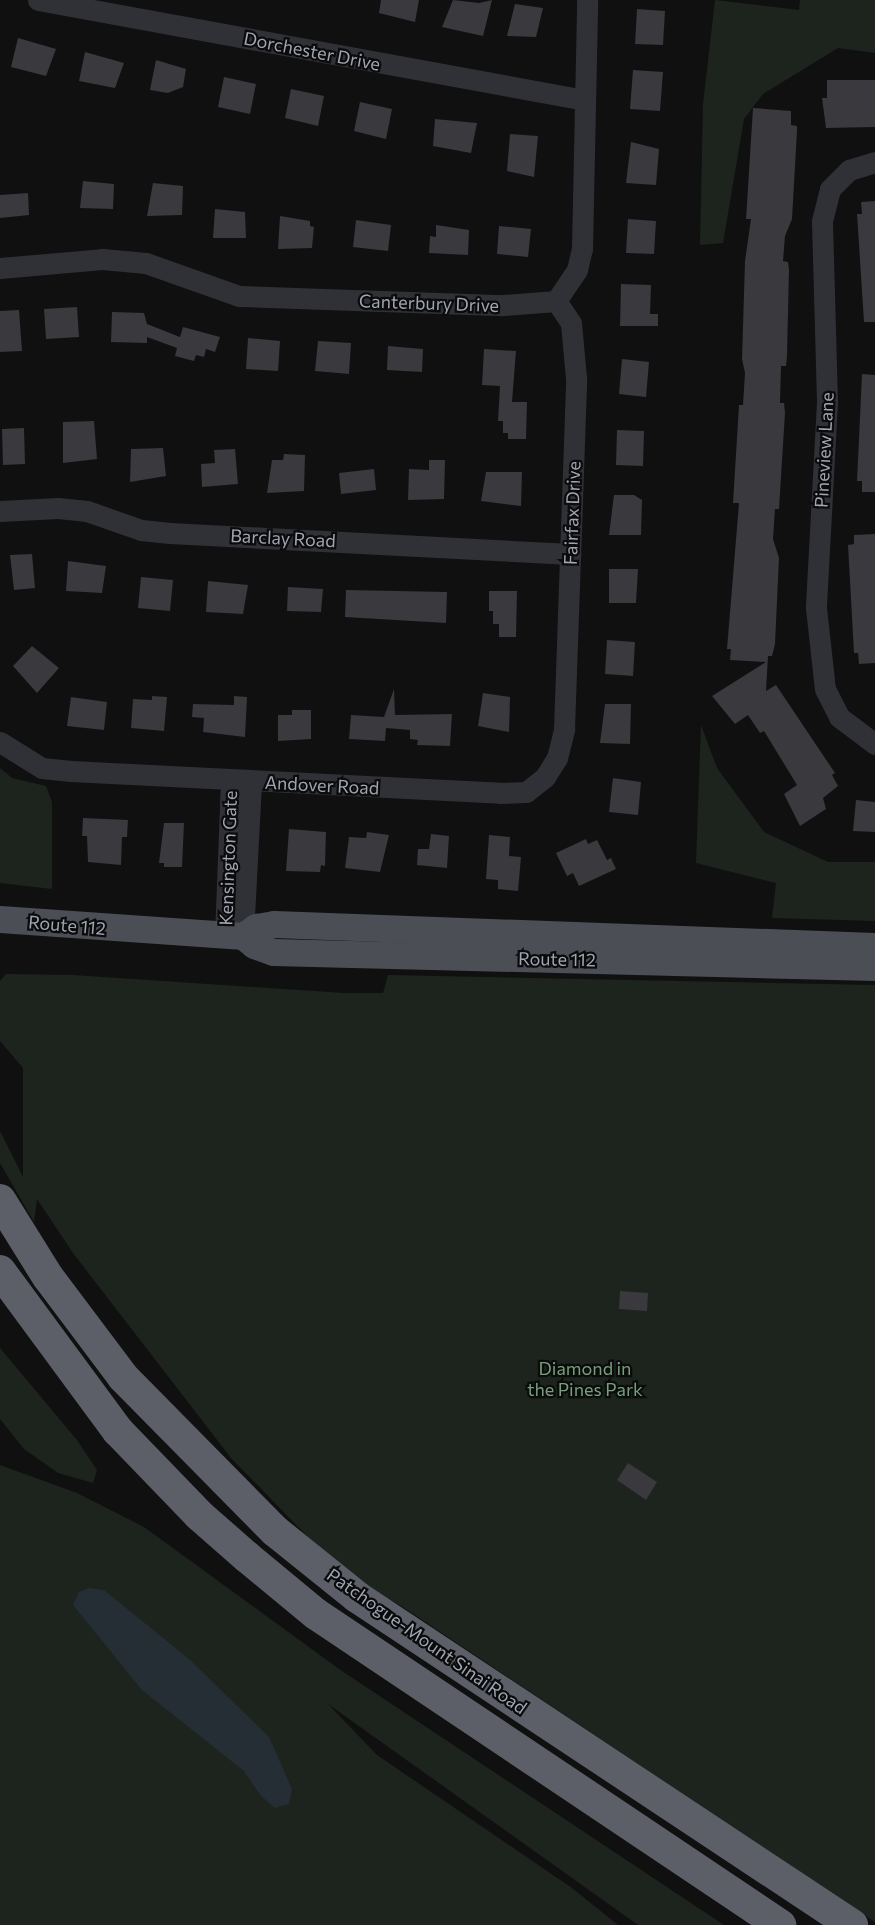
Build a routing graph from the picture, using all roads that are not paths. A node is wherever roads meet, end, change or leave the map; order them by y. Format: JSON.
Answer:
{"nodes":[{"id":1,"x":587,"y":0,"type":"edge"},
{"id":2,"x":45,"y":1,"type":"edge"},
{"id":3,"x":585,"y":100,"type":"junction"},
{"id":4,"x":875,"y":162,"type":"edge"},
{"id":5,"x":0,"y":268,"type":"edge"},
{"id":6,"x":556,"y":301,"type":"junction"},
{"id":7,"x":0,"y":511,"type":"edge"},
{"id":8,"x":570,"y":554,"type":"junction"},
{"id":9,"x":564,"y":729,"type":"joint"},
{"id":10,"x":0,"y":742,"type":"edge"},
{"id":11,"x":875,"y":744,"type":"edge"},
{"id":12,"x":241,"y":781,"type":"junction"},
{"id":13,"x":0,"y":919,"type":"edge"},
{"id":14,"x":234,"y":936,"type":"junction"},
{"id":15,"x":875,"y":946,"type":"edge"},
{"id":16,"x":875,"y":968,"type":"edge"},
{"id":17,"x":0,"y":1200,"type":"edge"},
{"id":18,"x":0,"y":1271,"type":"edge"},
{"id":19,"x":178,"y":1437,"type":"junction"},
{"id":20,"x":151,"y":1466,"type":"junction"},
{"id":21,"x":780,"y":1925,"type":"edge"},
{"id":22,"x":852,"y":1925,"type":"edge"}],
"edges":[{"from":1,"to":3,"type":"street"},
{"from":2,"to":3,"type":"street","name":"Dorchester Drive"},
{"from":3,"to":6,"type":"street"},
{"from":4,"to":11,"type":"street","name":"Pineview Lane"},
{"from":5,"to":6,"type":"street","name":"Canterbury Drive"},
{"from":6,"to":8,"type":"street","name":"Fairfax Drive"},
{"from":7,"to":8,"type":"street","name":"Barclay Road"},
{"from":8,"to":9,"type":"street","name":"Fairfax Drive"},
{"from":9,"to":12,"type":"street","name":"Andover Road"},
{"from":10,"to":12,"type":"street","name":"Andover Road"},
{"from":12,"to":14,"type":"street","name":"Kensington Gate"},
{"from":13,"to":14,"type":"main road","name":"Route 112"},
{"from":14,"to":15,"type":"main road","name":"Route 112"},
{"from":14,"to":16,"type":"main road","name":"Route 112"},
{"from":17,"to":19,"type":"highway","name":"Patchogue-Mount Sinai Road"},
{"from":18,"to":20,"type":"highway"},
{"from":19,"to":20,"type":"highway"},
{"from":19,"to":22,"type":"highway","name":"Patchogue-Mount Sinai Road"},
{"from":20,"to":21,"type":"highway"}]}
